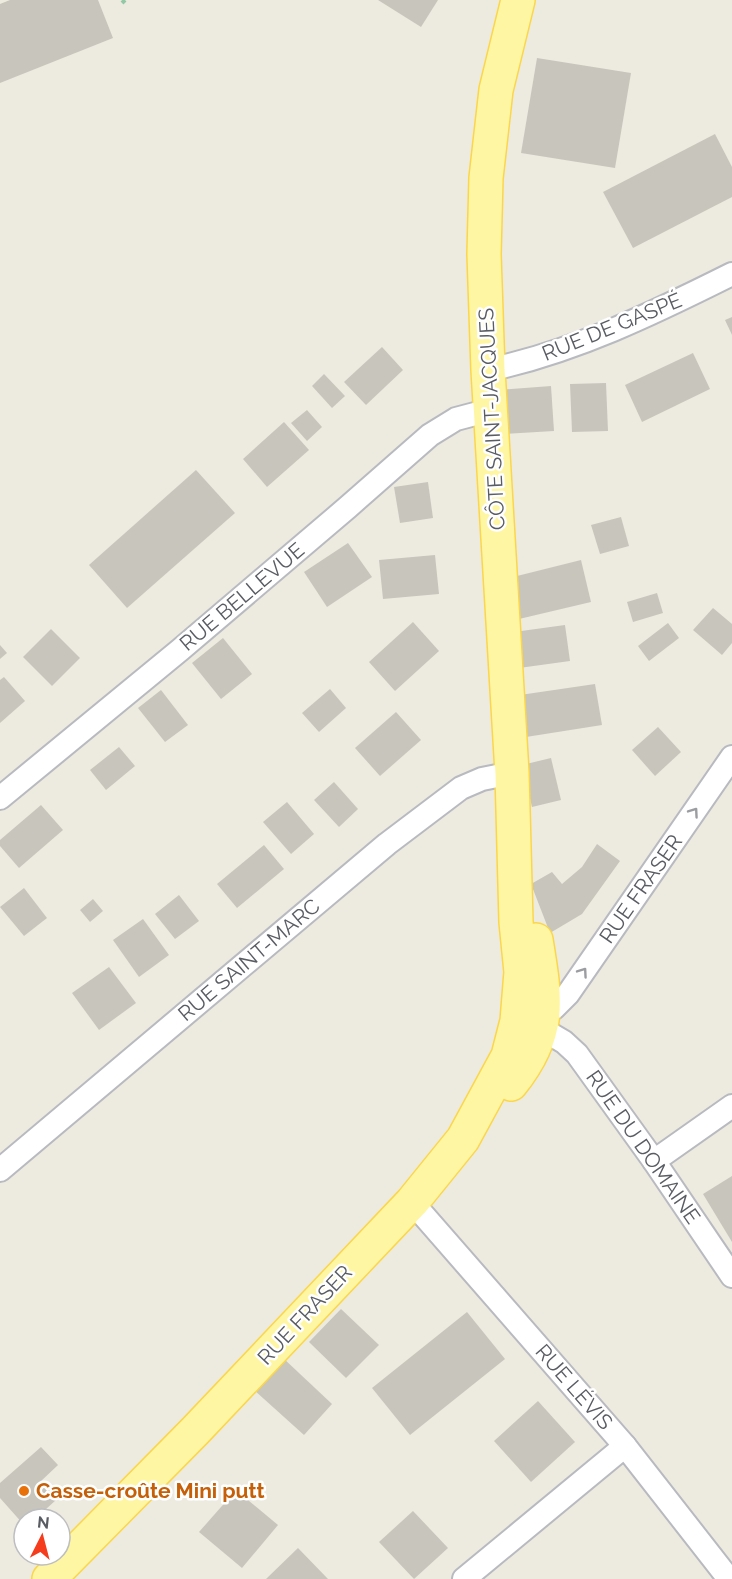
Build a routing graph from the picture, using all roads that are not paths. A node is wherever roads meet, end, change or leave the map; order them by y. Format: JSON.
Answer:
{"nodes":[{"id":1,"x":518,"y":0,"type":"edge"},
{"id":2,"x":732,"y":274,"type":"edge"},
{"id":3,"x":488,"y":370,"type":"junction"},
{"id":4,"x":490,"y":410,"type":"junction"},
{"id":5,"x":732,"y":757,"type":"edge"},
{"id":6,"x":512,"y":773,"type":"junction"},
{"id":7,"x":0,"y":798,"type":"edge"},
{"id":8,"x":534,"y":1021,"type":"junction"},
{"id":9,"x":732,"y":1106,"type":"edge"},
{"id":10,"x":654,"y":1161,"type":"junction"},
{"id":11,"x":0,"y":1170,"type":"edge"},
{"id":12,"x":412,"y":1202,"type":"junction"},
{"id":13,"x":732,"y":1276,"type":"edge"},
{"id":14,"x":625,"y":1446,"type":"junction"},
{"id":15,"x":49,"y":1579,"type":"edge"},
{"id":16,"x":464,"y":1579,"type":"edge"},
{"id":17,"x":729,"y":1579,"type":"edge"}],
"edges":[{"from":1,"to":3,"type":"main road","name":"CÔTE SAINT-JACQUES"},
{"from":2,"to":3,"type":"street","name":"RUE DE GASPÉ"},
{"from":3,"to":4,"type":"main road","name":"CÔTE SAINT-JACQUES"},
{"from":4,"to":6,"type":"main road","name":"CÔTE SAINT-JACQUES"},
{"from":4,"to":7,"type":"street","name":"RUE BELLEVUE"},
{"from":8,"to":5,"type":"street","name":"RUE FRASER","one_way":true},
{"from":6,"to":8,"type":"main road","name":"CÔTE SAINT-JACQUES"},
{"from":6,"to":11,"type":"street","name":"RUE SAINT-MARC"},
{"from":8,"to":10,"type":"street","name":"RUE DU DOMAINE"},
{"from":8,"to":12,"type":"main road","name":"RUE FRASER"},
{"from":9,"to":10,"type":"street"},
{"from":10,"to":13,"type":"street","name":"RUE DU DOMAINE"},
{"from":12,"to":14,"type":"street","name":"RUE LÉVIS"},
{"from":12,"to":15,"type":"main road","name":"RUE FRASER"},
{"from":14,"to":16,"type":"street"},
{"from":14,"to":17,"type":"street","name":"RUE LÉVIS"}]}
